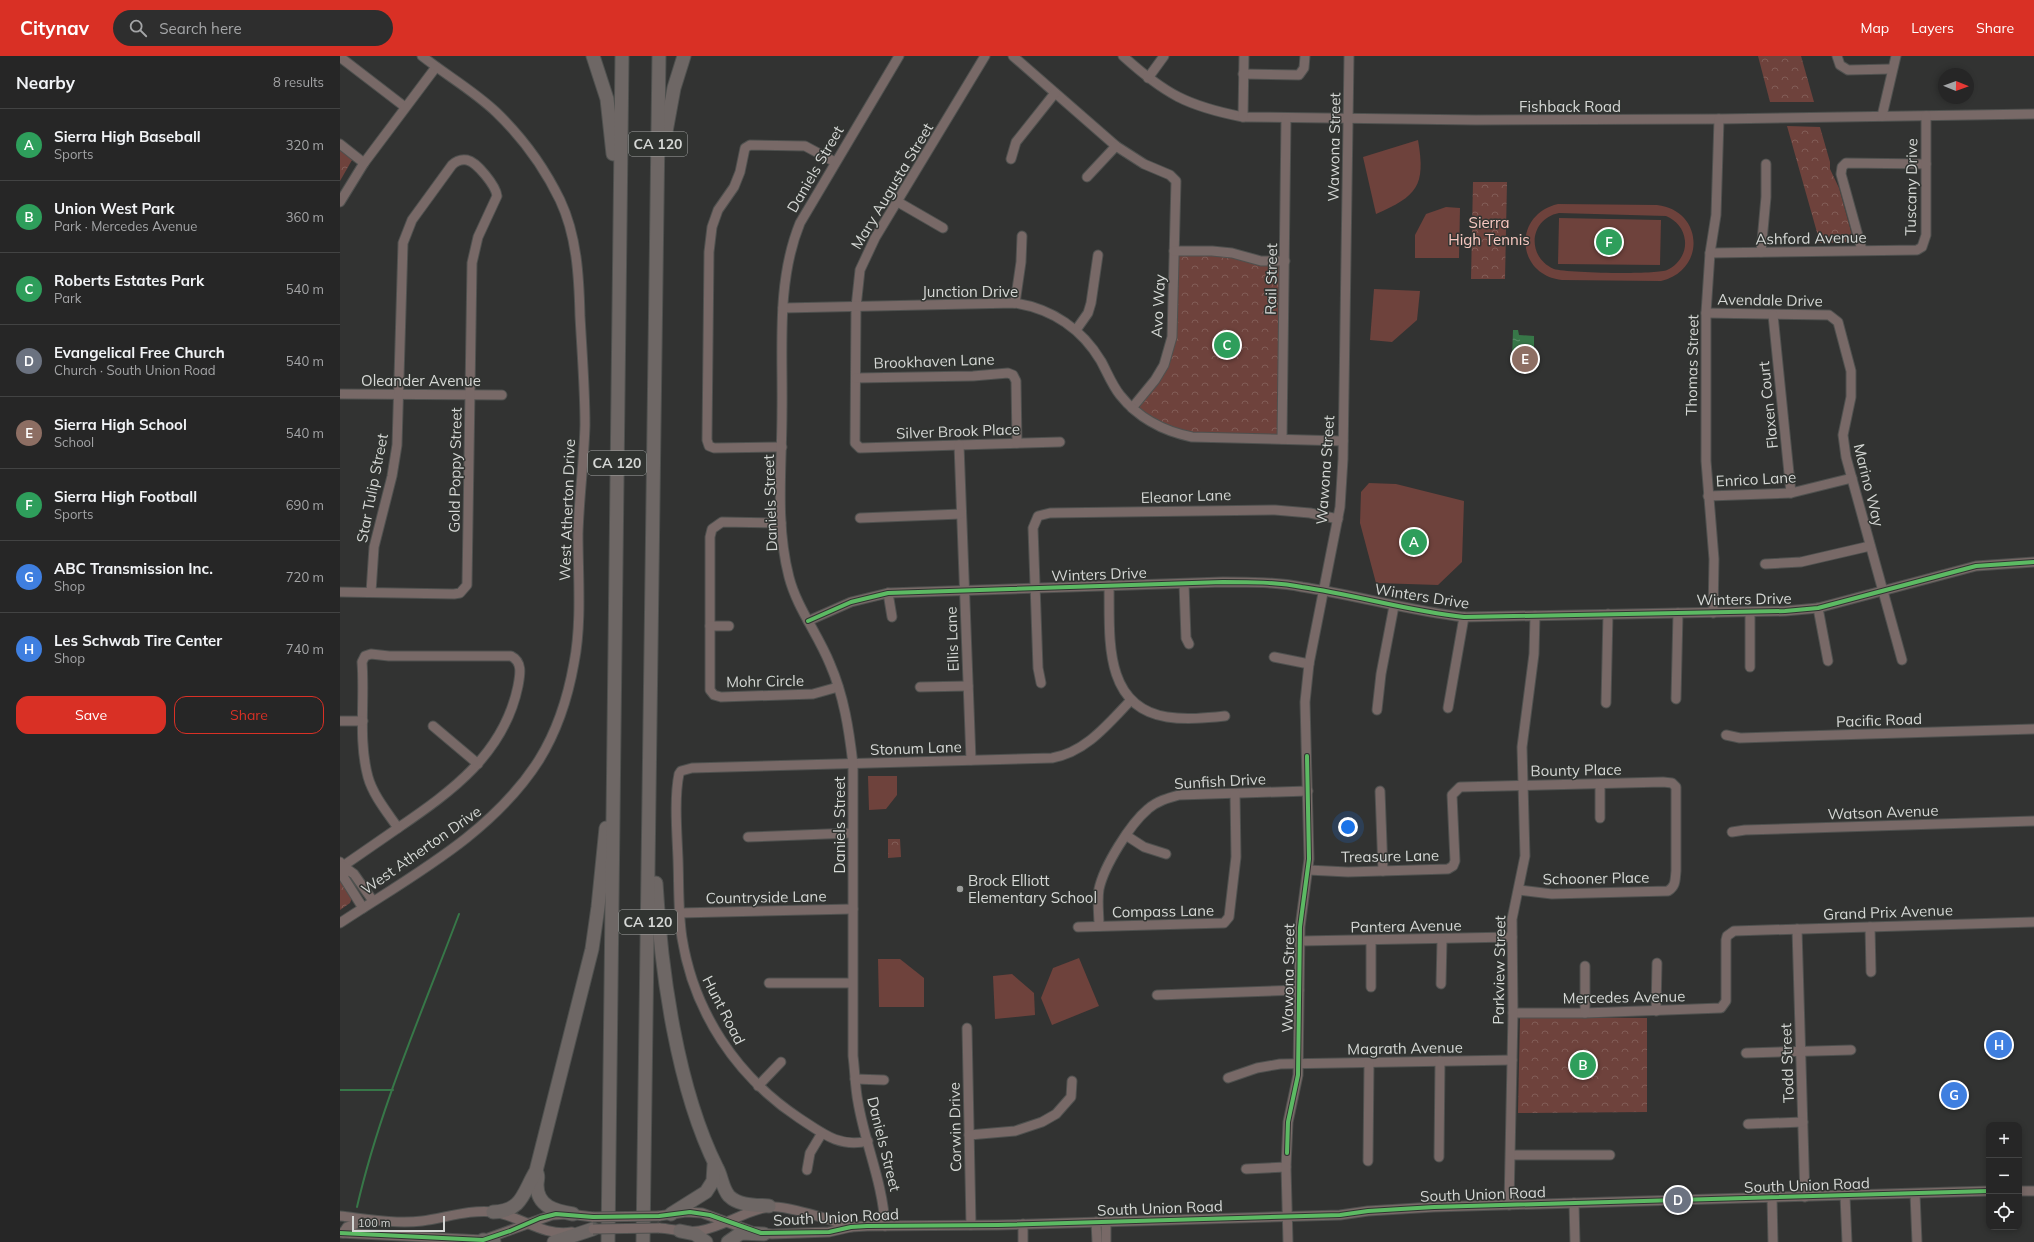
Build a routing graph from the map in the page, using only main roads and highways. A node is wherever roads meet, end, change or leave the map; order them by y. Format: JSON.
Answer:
{"nodes":[{"id":1,"x":594,"y":56,"type":"edge"},
{"id":2,"x":622,"y":56,"type":"edge"},
{"id":3,"x":659,"y":56,"type":"edge"},
{"id":4,"x":684,"y":56,"type":"edge"},
{"id":5,"x":658,"y":233,"type":"junction"},
{"id":6,"x":620,"y":239,"type":"junction"},
{"id":7,"x":652,"y":603,"type":"junction"},
{"id":8,"x":615,"y":781,"type":"junction"},
{"id":9,"x":714,"y":1165,"type":"junction"},
{"id":10,"x":536,"y":1171,"type":"junction"},
{"id":11,"x":769,"y":1206,"type":"road end"},
{"id":12,"x":493,"y":1212,"type":"road end"},
{"id":13,"x":573,"y":1214,"type":"road end"},
{"id":14,"x":665,"y":1215,"type":"road end"},
{"id":15,"x":593,"y":1223,"type":"road end"},
{"id":16,"x":680,"y":1231,"type":"road end"},
{"id":17,"x":764,"y":1234,"type":"road end"},
{"id":18,"x":554,"y":1242,"type":"edge"},
{"id":19,"x":608,"y":1242,"type":"edge"},
{"id":20,"x":643,"y":1242,"type":"edge"},
{"id":21,"x":706,"y":1242,"type":"edge"},
{"id":22,"x":728,"y":1242,"type":"edge"}],
"edges":[{"from":1,"to":6,"type":"highway"},
{"from":2,"to":6,"type":"highway","number":"CA 120"},
{"from":3,"to":5,"type":"highway","number":"CA 120"},
{"from":4,"to":5,"type":"highway"},
{"from":5,"to":7,"type":"highway","number":"CA 120"},
{"from":6,"to":8,"type":"highway","number":"CA 120"},
{"from":7,"to":9,"type":"highway"},
{"from":7,"to":20,"type":"highway","number":"CA 120"},
{"from":8,"to":10,"type":"highway"},
{"from":8,"to":19,"type":"highway","number":"CA 120"},
{"from":9,"to":11,"type":"highway"},
{"from":9,"to":14,"type":"highway"},
{"from":10,"to":12,"type":"highway"},
{"from":10,"to":13,"type":"highway"},
{"from":15,"to":18,"type":"highway"},
{"from":16,"to":21,"type":"highway"},
{"from":17,"to":22,"type":"highway"}]}
